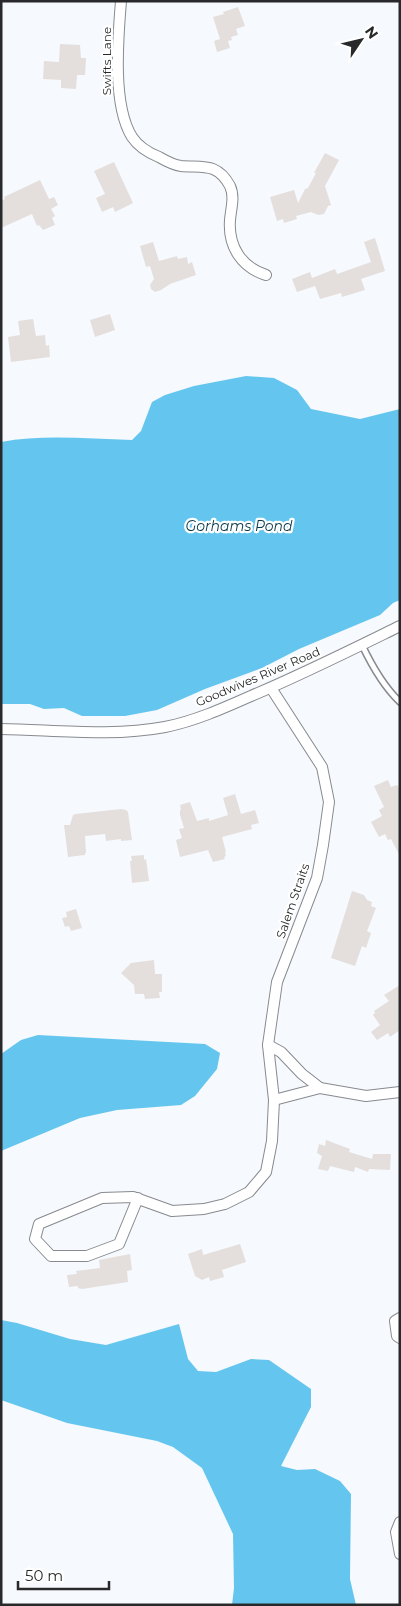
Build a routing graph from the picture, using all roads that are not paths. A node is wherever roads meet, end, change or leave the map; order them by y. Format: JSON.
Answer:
{"nodes":[{"id":1,"x":121,"y":1,"type":"edge"},
{"id":2,"x":266,"y":275,"type":"dead end"},
{"id":3,"x":400,"y":626,"type":"edge"},
{"id":4,"x":362,"y":645,"type":"junction"},
{"id":5,"x":271,"y":688,"type":"junction"},
{"id":6,"x":400,"y":702,"type":"edge"},
{"id":7,"x":1,"y":729,"type":"edge"},
{"id":8,"x":268,"y":1045,"type":"junction"},
{"id":9,"x":320,"y":1088,"type":"junction"},
{"id":10,"x":400,"y":1092,"type":"edge"},
{"id":11,"x":274,"y":1100,"type":"junction"},
{"id":12,"x":138,"y":1198,"type":"junction"},
{"id":13,"x":400,"y":1318,"type":"edge"},
{"id":14,"x":400,"y":1338,"type":"edge"},
{"id":15,"x":400,"y":1522,"type":"edge"},
{"id":16,"x":400,"y":1554,"type":"edge"}],
"edges":[{"from":1,"to":2,"type":"street","name":"Swifts Lane"},
{"from":3,"to":4,"type":"street","name":"Goodwives River Road"},
{"from":4,"to":5,"type":"street","name":"Goodwives River Road"},
{"from":4,"to":6,"type":"lane"},
{"from":5,"to":7,"type":"street","name":"Goodwives River Road"},
{"from":5,"to":8,"type":"street","name":"Salem Straits"},
{"from":8,"to":9,"type":"street"},
{"from":8,"to":11,"type":"street","name":"Salem Straits"},
{"from":9,"to":10,"type":"street"},
{"from":9,"to":11,"type":"street"},
{"from":11,"to":12,"type":"street","name":"Salem Straits"},
{"from":12,"to":12,"type":"street"},
{"from":13,"to":14,"type":"street"},
{"from":15,"to":16,"type":"street"}]}
